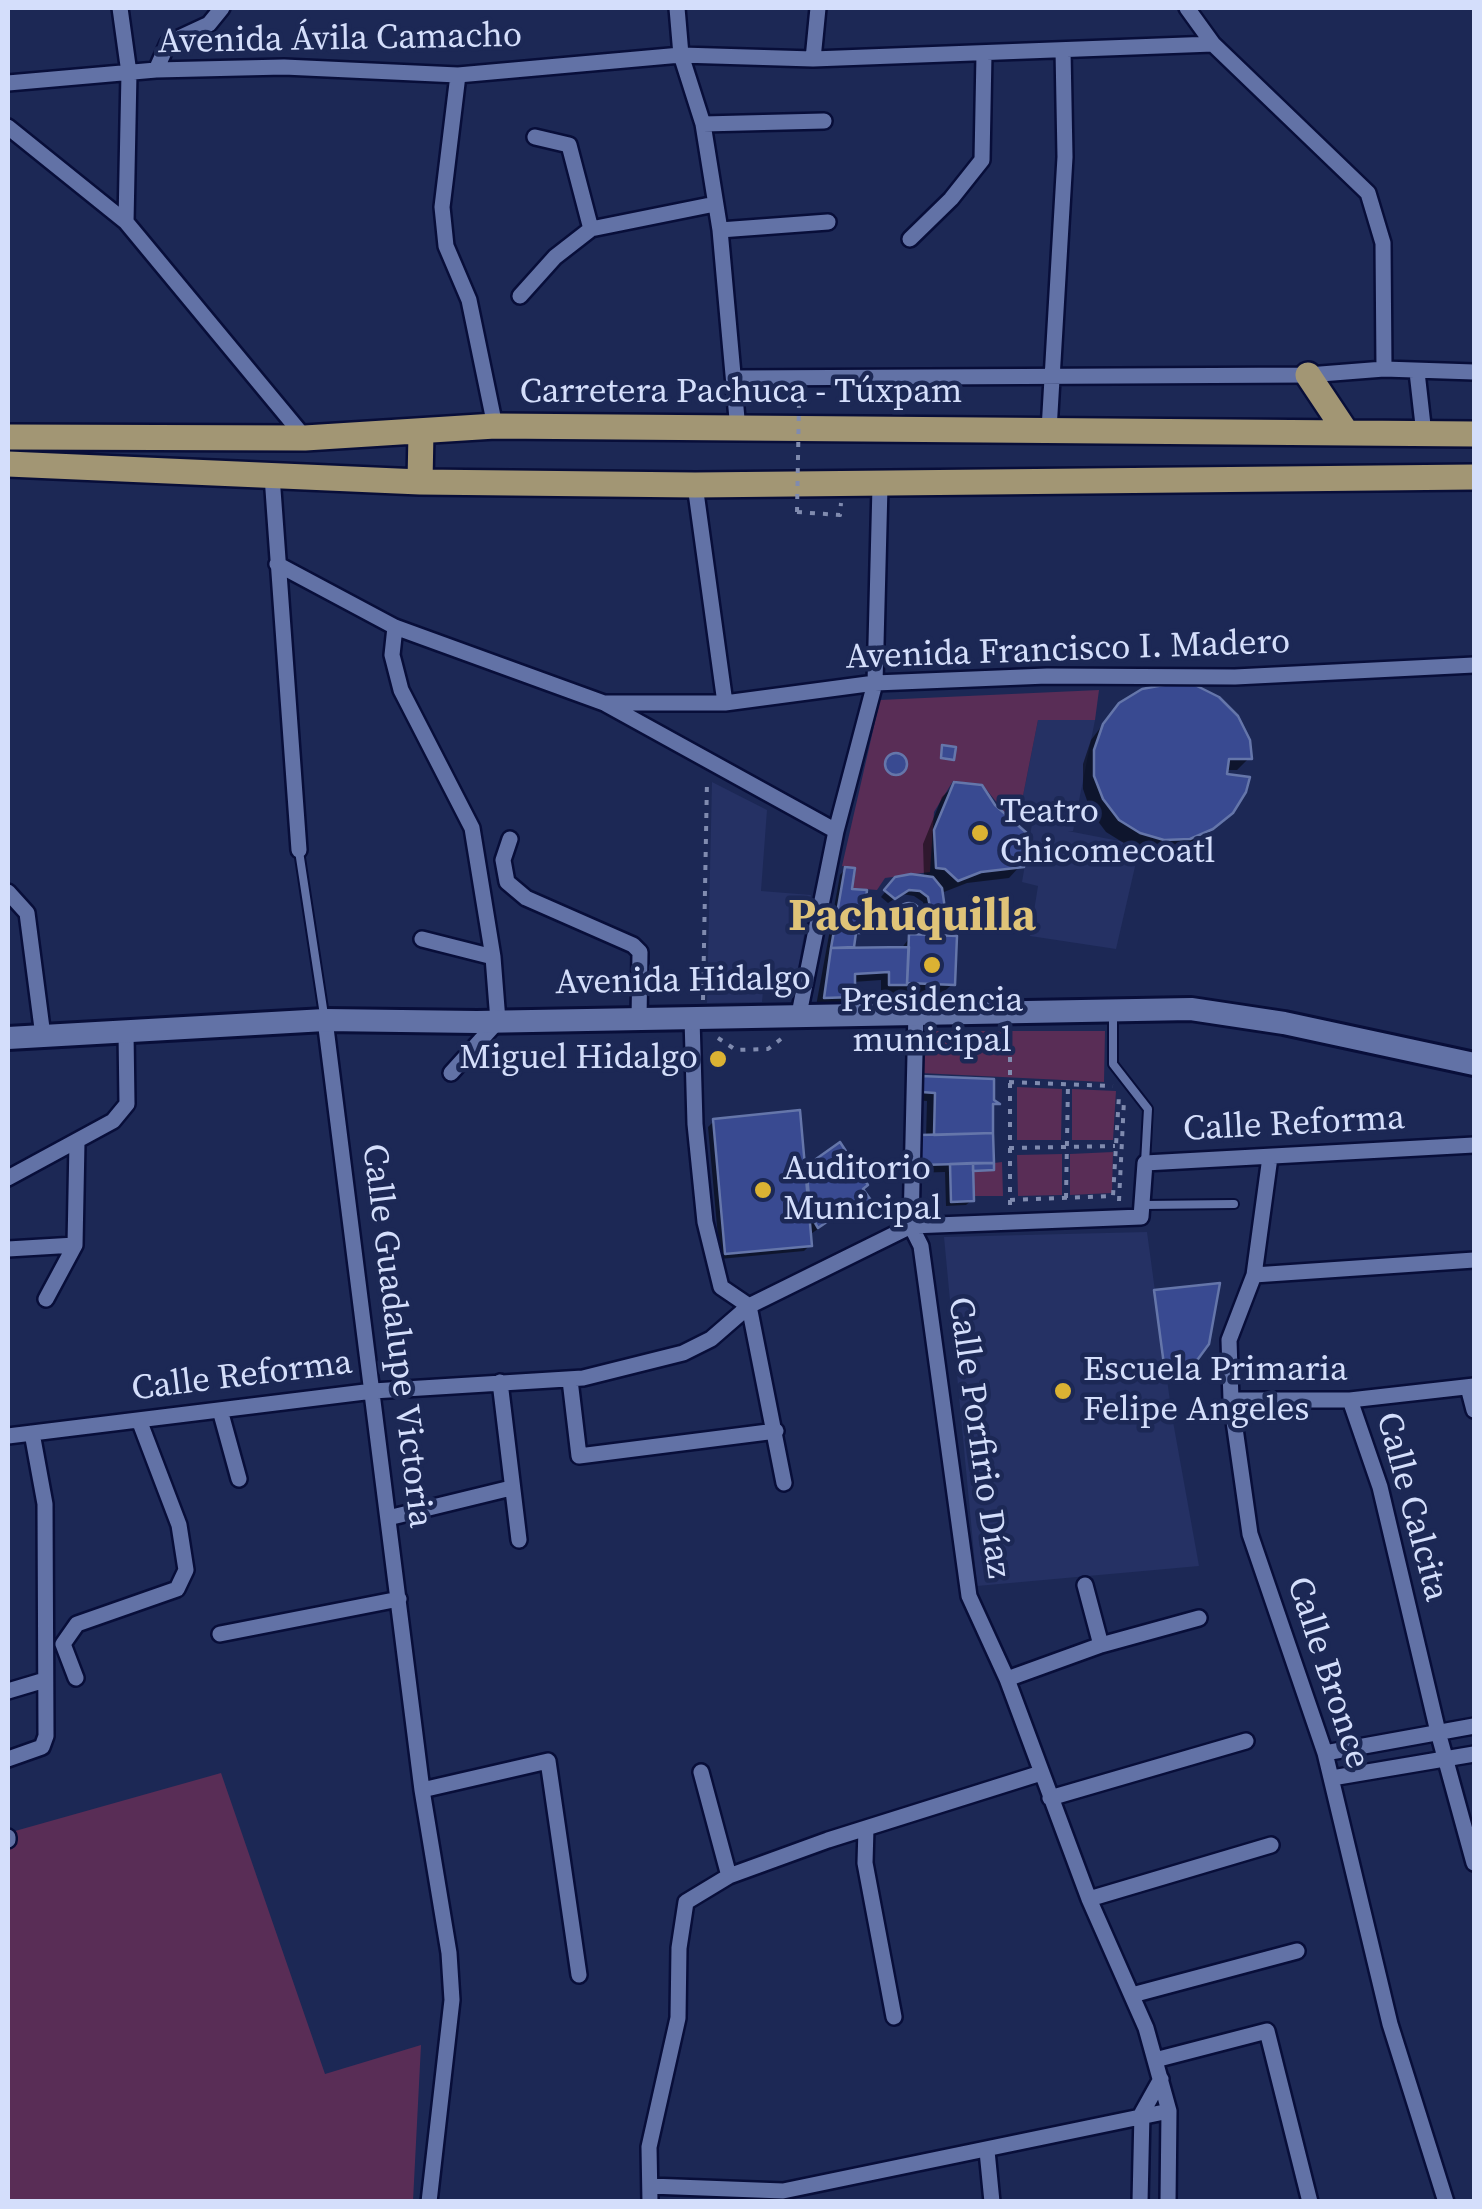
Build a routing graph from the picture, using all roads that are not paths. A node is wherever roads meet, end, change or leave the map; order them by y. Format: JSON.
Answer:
{"nodes":[{"id":1,"x":120,"y":8,"type":"edge"},
{"id":2,"x":222,"y":8,"type":"edge"},
{"id":3,"x":677,"y":8,"type":"edge"},
{"id":4,"x":818,"y":8,"type":"edge"},
{"id":5,"x":1187,"y":8,"type":"edge"},
{"id":6,"x":1213,"y":44,"type":"junction"},
{"id":7,"x":1063,"y":50,"type":"junction"},
{"id":8,"x":984,"y":54,"type":"junction"},
{"id":9,"x":681,"y":55,"type":"junction"},
{"id":10,"x":814,"y":59,"type":"junction"},
{"id":11,"x":156,"y":70,"type":"junction"},
{"id":12,"x":129,"y":73,"type":"junction"},
{"id":13,"x":458,"y":75,"type":"junction"},
{"id":14,"x":8,"y":83,"type":"edge"},
{"id":15,"x":824,"y":121,"type":"dead end"},
{"id":16,"x":704,"y":124,"type":"junction"},
{"id":17,"x":8,"y":127,"type":"edge"},
{"id":18,"x":534,"y":138,"type":"dead end"},
{"id":19,"x":715,"y":204,"type":"junction"},
{"id":20,"x":126,"y":222,"type":"junction"},
{"id":21,"x":828,"y":222,"type":"dead end"},
{"id":22,"x":591,"y":229,"type":"junction"},
{"id":23,"x":720,"y":230,"type":"junction"},
{"id":24,"x":910,"y":239,"type":"dead end"},
{"id":25,"x":520,"y":296,"type":"dead end"},
{"id":26,"x":1384,"y":369,"type":"junction"},
{"id":27,"x":1417,"y":372,"type":"junction"},
{"id":28,"x":1474,"y":372,"type":"edge"},
{"id":29,"x":1308,"y":375,"type":"junction"},
{"id":30,"x":1054,"y":376,"type":"junction"},
{"id":31,"x":736,"y":378,"type":"junction"},
{"id":32,"x":495,"y":426,"type":"junction"},
{"id":33,"x":738,"y":430,"type":"junction"},
{"id":34,"x":1049,"y":430,"type":"junction"},
{"id":35,"x":421,"y":432,"type":"junction"},
{"id":36,"x":1346,"y":432,"type":"junction"},
{"id":37,"x":1424,"y":434,"type":"junction"},
{"id":38,"x":1474,"y":434,"type":"edge"},
{"id":39,"x":8,"y":437,"type":"edge"},
{"id":40,"x":305,"y":438,"type":"junction"},
{"id":41,"x":8,"y":464,"type":"edge"},
{"id":42,"x":272,"y":476,"type":"junction"},
{"id":43,"x":1474,"y":477,"type":"edge"},
{"id":44,"x":420,"y":482,"type":"junction"},
{"id":45,"x":695,"y":485,"type":"junction"},
{"id":46,"x":880,"y":486,"type":"junction"},
{"id":47,"x":277,"y":564,"type":"junction"},
{"id":48,"x":395,"y":627,"type":"junction"},
{"id":49,"x":1474,"y":664,"type":"edge"},
{"id":50,"x":875,"y":683,"type":"junction"},
{"id":51,"x":604,"y":703,"type":"junction"},
{"id":52,"x":725,"y":703,"type":"junction"},
{"id":53,"x":836,"y":830,"type":"junction"},
{"id":54,"x":510,"y":839,"type":"dead end"},
{"id":55,"x":299,"y":850,"type":"joint"},
{"id":56,"x":8,"y":892,"type":"edge"},
{"id":57,"x":422,"y":939,"type":"dead end"},
{"id":58,"x":494,"y":957,"type":"junction"},
{"id":59,"x":1114,"y":1010,"type":"junction"},
{"id":60,"x":916,"y":1011,"type":"junction"},
{"id":61,"x":799,"y":1014,"type":"junction"},
{"id":62,"x":698,"y":1018,"type":"junction"},
{"id":63,"x":325,"y":1020,"type":"junction"},
{"id":64,"x":498,"y":1020,"type":"junction"},
{"id":65,"x":640,"y":1020,"type":"junction"},
{"id":66,"x":126,"y":1032,"type":"junction"},
{"id":67,"x":43,"y":1036,"type":"junction"},
{"id":68,"x":8,"y":1038,"type":"edge"},
{"id":69,"x":1474,"y":1064,"type":"edge"},
{"id":70,"x":451,"y":1073,"type":"dead end"},
{"id":71,"x":78,"y":1142,"type":"junction"},
{"id":72,"x":1474,"y":1145,"type":"edge"},
{"id":73,"x":1270,"y":1157,"type":"junction"},
{"id":74,"x":1145,"y":1163,"type":"junction"},
{"id":75,"x":8,"y":1178,"type":"edge"},
{"id":76,"x":1234,"y":1204,"type":"dead end"},
{"id":77,"x":1142,"y":1206,"type":"junction"},
{"id":78,"x":912,"y":1226,"type":"junction"},
{"id":79,"x":75,"y":1246,"type":"junction"},
{"id":80,"x":8,"y":1249,"type":"edge"},
{"id":81,"x":1474,"y":1260,"type":"edge"},
{"id":82,"x":1254,"y":1275,"type":"junction"},
{"id":83,"x":46,"y":1299,"type":"dead end"},
{"id":84,"x":749,"y":1306,"type":"junction"},
{"id":85,"x":570,"y":1380,"type":"junction"},
{"id":86,"x":500,"y":1382,"type":"junction"},
{"id":87,"x":1471,"y":1386,"type":"edge"},
{"id":88,"x":373,"y":1391,"type":"junction"},
{"id":89,"x":1231,"y":1400,"type":"junction"},
{"id":90,"x":1350,"y":1400,"type":"junction"},
{"id":91,"x":220,"y":1410,"type":"junction"},
{"id":92,"x":1474,"y":1410,"type":"edge"},
{"id":93,"x":140,"y":1420,"type":"junction"},
{"id":94,"x":776,"y":1431,"type":"junction"},
{"id":95,"x":32,"y":1432,"type":"junction"},
{"id":96,"x":8,"y":1436,"type":"edge"},
{"id":97,"x":239,"y":1479,"type":"dead end"},
{"id":98,"x":784,"y":1483,"type":"dead end"},
{"id":99,"x":510,"y":1488,"type":"junction"},
{"id":100,"x":388,"y":1518,"type":"junction"},
{"id":101,"x":520,"y":1540,"type":"dead end"},
{"id":102,"x":1085,"y":1585,"type":"dead end"},
{"id":103,"x":399,"y":1599,"type":"junction"},
{"id":104,"x":1199,"y":1618,"type":"dead end"},
{"id":105,"x":220,"y":1634,"type":"dead end"},
{"id":106,"x":1102,"y":1645,"type":"junction"},
{"id":107,"x":76,"y":1678,"type":"dead end"},
{"id":108,"x":1006,"y":1679,"type":"junction"},
{"id":109,"x":45,"y":1680,"type":"junction"},
{"id":110,"x":8,"y":1691,"type":"edge"},
{"id":111,"x":1474,"y":1726,"type":"edge"},
{"id":112,"x":1438,"y":1732,"type":"junction"},
{"id":113,"x":1246,"y":1741,"type":"dead end"},
{"id":114,"x":1325,"y":1753,"type":"junction"},
{"id":115,"x":1474,"y":1754,"type":"edge"},
{"id":116,"x":8,"y":1759,"type":"edge"},
{"id":117,"x":1446,"y":1759,"type":"junction"},
{"id":118,"x":701,"y":1772,"type":"dead end"},
{"id":119,"x":1042,"y":1773,"type":"junction"},
{"id":120,"x":1332,"y":1778,"type":"junction"},
{"id":121,"x":422,"y":1790,"type":"junction"},
{"id":122,"x":1050,"y":1798,"type":"junction"},
{"id":123,"x":866,"y":1828,"type":"junction"},
{"id":124,"x":1271,"y":1845,"type":"dead end"},
{"id":125,"x":1474,"y":1862,"type":"edge"},
{"id":126,"x":729,"y":1876,"type":"junction"},
{"id":127,"x":1090,"y":1900,"type":"junction"},
{"id":128,"x":1297,"y":1951,"type":"dead end"},
{"id":129,"x":579,"y":1975,"type":"dead end"},
{"id":130,"x":1132,"y":1996,"type":"junction"},
{"id":131,"x":894,"y":2016,"type":"dead end"},
{"id":132,"x":1155,"y":2060,"type":"junction"},
{"id":133,"x":1160,"y":2079,"type":"junction"},
{"id":134,"x":1169,"y":2111,"type":"junction"},
{"id":135,"x":1142,"y":2113,"type":"junction"},
{"id":136,"x":987,"y":2151,"type":"junction"},
{"id":137,"x":650,"y":2194,"type":"edge"},
{"id":138,"x":785,"y":2196,"type":"edge"},
{"id":139,"x":429,"y":2202,"type":"edge"},
{"id":140,"x":992,"y":2202,"type":"edge"},
{"id":141,"x":1140,"y":2202,"type":"edge"},
{"id":142,"x":1168,"y":2202,"type":"edge"},
{"id":143,"x":1310,"y":2202,"type":"edge"},
{"id":144,"x":1446,"y":2202,"type":"edge"}],
"edges":[{"from":1,"to":12,"type":"street"},
{"from":2,"to":11,"type":"street"},
{"from":3,"to":9,"type":"street"},
{"from":4,"to":10,"type":"street"},
{"from":5,"to":6,"type":"street"},
{"from":6,"to":7,"type":"street","name":"Avenida Ávila Camacho"},
{"from":6,"to":26,"type":"street"},
{"from":7,"to":8,"type":"street","name":"Avenida Ávila Camacho"},
{"from":7,"to":30,"type":"street"},
{"from":8,"to":10,"type":"street","name":"Avenida Ávila Camacho"},
{"from":8,"to":24,"type":"street"},
{"from":9,"to":10,"type":"street","name":"Avenida Ávila Camacho"},
{"from":9,"to":13,"type":"street","name":"Avenida Ávila Camacho"},
{"from":9,"to":16,"type":"street"},
{"from":11,"to":12,"type":"street","name":"Avenida Ávila Camacho"},
{"from":11,"to":13,"type":"street","name":"Avenida Ávila Camacho"},
{"from":12,"to":14,"type":"street","name":"Avenida Ávila Camacho"},
{"from":12,"to":20,"type":"street"},
{"from":13,"to":32,"type":"street"},
{"from":15,"to":16,"type":"street"},
{"from":16,"to":19,"type":"street"},
{"from":17,"to":20,"type":"street"},
{"from":18,"to":22,"type":"street"},
{"from":19,"to":22,"type":"street"},
{"from":19,"to":23,"type":"street"},
{"from":20,"to":40,"type":"street"},
{"from":21,"to":23,"type":"street"},
{"from":22,"to":25,"type":"street"},
{"from":23,"to":31,"type":"street"},
{"from":26,"to":27,"type":"street"},
{"from":26,"to":29,"type":"street"},
{"from":27,"to":28,"type":"street"},
{"from":27,"to":37,"type":"street"},
{"from":29,"to":30,"type":"street"},
{"from":29,"to":36,"type":"main road"},
{"from":30,"to":31,"type":"street"},
{"from":30,"to":34,"type":"street"},
{"from":31,"to":33,"type":"street"},
{"from":32,"to":33,"type":"main road","name":"Carretera Pachuca - Túxpam"},
{"from":32,"to":35,"type":"main road","name":"Carretera Pachuca - Túxpam"},
{"from":33,"to":34,"type":"main road","name":"Carretera Pachuca - Túxpam"},
{"from":34,"to":36,"type":"main road","name":"Carretera Pachuca - Túxpam"},
{"from":35,"to":40,"type":"main road","name":"Carretera Pachuca - Túxpam"},
{"from":35,"to":44,"type":"main road"},
{"from":36,"to":37,"type":"main road","name":"Carretera Pachuca - Túxpam"},
{"from":37,"to":38,"type":"main road","name":"Carretera Pachuca - Túxpam"},
{"from":39,"to":40,"type":"main road","name":"Carretera Pachuca - Túxpam"},
{"from":41,"to":42,"type":"main road"},
{"from":42,"to":44,"type":"main road"},
{"from":42,"to":47,"type":"street","name":"Calle Guadalupe Victoria"},
{"from":43,"to":46,"type":"main road"},
{"from":44,"to":45,"type":"main road"},
{"from":45,"to":46,"type":"main road"},
{"from":45,"to":52,"type":"street"},
{"from":46,"to":50,"type":"street"},
{"from":47,"to":48,"type":"street"},
{"from":47,"to":55,"type":"street","name":"Calle Guadalupe Victoria"},
{"from":48,"to":51,"type":"street"},
{"from":48,"to":58,"type":"street"},
{"from":49,"to":50,"type":"street","name":"Avenida Francisco I. Madero"},
{"from":50,"to":52,"type":"street","name":"Avenida Francisco I. Madero"},
{"from":50,"to":53,"type":"street"},
{"from":51,"to":52,"type":"street","name":"Avenida Francisco I. Madero"},
{"from":51,"to":53,"type":"street"},
{"from":53,"to":61,"type":"street"},
{"from":54,"to":65,"type":"street"},
{"from":55,"to":63,"type":"lane","name":"Calle Guadalupe Victoria"},
{"from":56,"to":67,"type":"street"},
{"from":57,"to":58,"type":"street"},
{"from":58,"to":64,"type":"street"},
{"from":59,"to":60,"type":"street","name":"Avenida Hidalgo"},
{"from":59,"to":69,"type":"street","name":"Avenida Hidalgo"},
{"from":59,"to":74,"type":"lane"},
{"from":60,"to":61,"type":"street","name":"Avenida Hidalgo"},
{"from":60,"to":78,"type":"street","name":"Calle Porfirio Díaz"},
{"from":61,"to":62,"type":"street","name":"Avenida Hidalgo"},
{"from":62,"to":65,"type":"street","name":"Avenida Hidalgo"},
{"from":62,"to":84,"type":"street"},
{"from":63,"to":64,"type":"street","name":"Avenida Hidalgo"},
{"from":63,"to":66,"type":"street","name":"Avenida Hidalgo"},
{"from":63,"to":88,"type":"street","name":"Calle Guadalupe Victoria"},
{"from":64,"to":65,"type":"street","name":"Avenida Hidalgo"},
{"from":64,"to":70,"type":"street"},
{"from":66,"to":67,"type":"street","name":"Avenida Hidalgo"},
{"from":66,"to":71,"type":"street"},
{"from":67,"to":68,"type":"street","name":"Avenida Hidalgo"},
{"from":71,"to":75,"type":"street"},
{"from":71,"to":79,"type":"street"},
{"from":72,"to":73,"type":"street","name":"Calle Reforma"},
{"from":73,"to":74,"type":"street","name":"Calle Reforma"},
{"from":73,"to":82,"type":"street","name":"Calle Bronce"},
{"from":74,"to":77,"type":"street","name":"Calle Reforma"},
{"from":76,"to":77,"type":"lane"},
{"from":77,"to":78,"type":"street","name":"Calle Reforma"},
{"from":78,"to":84,"type":"street","name":"Calle Reforma"},
{"from":78,"to":108,"type":"street","name":"Calle Porfirio Díaz"},
{"from":79,"to":80,"type":"street"},
{"from":79,"to":83,"type":"street"},
{"from":81,"to":82,"type":"street"},
{"from":82,"to":89,"type":"street","name":"Calle Bronce"},
{"from":84,"to":85,"type":"street","name":"Calle Reforma"},
{"from":84,"to":94,"type":"street"},
{"from":85,"to":86,"type":"street","name":"Calle Reforma"},
{"from":85,"to":94,"type":"street"},
{"from":86,"to":88,"type":"street","name":"Calle Reforma"},
{"from":86,"to":99,"type":"street"},
{"from":87,"to":90,"type":"street"},
{"from":87,"to":92,"type":"street"},
{"from":88,"to":91,"type":"street","name":"Calle Reforma"},
{"from":88,"to":100,"type":"street","name":"Calle Guadalupe Victoria"},
{"from":89,"to":90,"type":"street"},
{"from":89,"to":114,"type":"street","name":"Calle Bronce"},
{"from":90,"to":112,"type":"street","name":"Calle Calcita"},
{"from":91,"to":93,"type":"street","name":"Calle Reforma"},
{"from":91,"to":97,"type":"street"},
{"from":93,"to":95,"type":"street","name":"Calle Reforma"},
{"from":93,"to":107,"type":"street"},
{"from":94,"to":98,"type":"street"},
{"from":95,"to":96,"type":"street","name":"Calle Reforma"},
{"from":95,"to":109,"type":"street"},
{"from":99,"to":100,"type":"street"},
{"from":99,"to":101,"type":"street"},
{"from":100,"to":103,"type":"street","name":"Calle Guadalupe Victoria"},
{"from":102,"to":106,"type":"street"},
{"from":103,"to":105,"type":"street"},
{"from":103,"to":121,"type":"street","name":"Calle Guadalupe Victoria"},
{"from":104,"to":106,"type":"street"},
{"from":106,"to":108,"type":"street"},
{"from":108,"to":119,"type":"street","name":"Calle Porfirio Díaz"},
{"from":109,"to":110,"type":"street"},
{"from":109,"to":116,"type":"street"},
{"from":111,"to":112,"type":"street"},
{"from":112,"to":114,"type":"street"},
{"from":112,"to":117,"type":"street","name":"Calle Calcita"},
{"from":113,"to":122,"type":"street"},
{"from":114,"to":120,"type":"street","name":"Calle Bronce"},
{"from":115,"to":117,"type":"street"},
{"from":117,"to":120,"type":"street"},
{"from":117,"to":125,"type":"street","name":"Calle Calcita"},
{"from":118,"to":126,"type":"street"},
{"from":119,"to":122,"type":"street","name":"Calle Porfirio Díaz"},
{"from":119,"to":123,"type":"street"},
{"from":120,"to":144,"type":"street","name":"Calle Bronce"},
{"from":121,"to":129,"type":"street"},
{"from":121,"to":139,"type":"street","name":"Calle Guadalupe Victoria"},
{"from":122,"to":127,"type":"street","name":"Calle Porfirio Díaz"},
{"from":123,"to":126,"type":"street"},
{"from":123,"to":131,"type":"street"},
{"from":124,"to":127,"type":"street"},
{"from":126,"to":137,"type":"street"},
{"from":127,"to":130,"type":"street","name":"Calle Porfirio Díaz"},
{"from":128,"to":130,"type":"street"},
{"from":130,"to":132,"type":"street","name":"Calle Porfirio Díaz"},
{"from":132,"to":133,"type":"street","name":"Calle Porfirio Díaz"},
{"from":132,"to":143,"type":"street"},
{"from":133,"to":134,"type":"street","name":"Calle Porfirio Díaz"},
{"from":133,"to":135,"type":"street"},
{"from":134,"to":135,"type":"street"},
{"from":134,"to":142,"type":"street","name":"Calle Porfirio Díaz"},
{"from":135,"to":136,"type":"street"},
{"from":135,"to":141,"type":"street"},
{"from":136,"to":138,"type":"street"},
{"from":136,"to":140,"type":"street"},
{"from":137,"to":138,"type":"street"}]}
